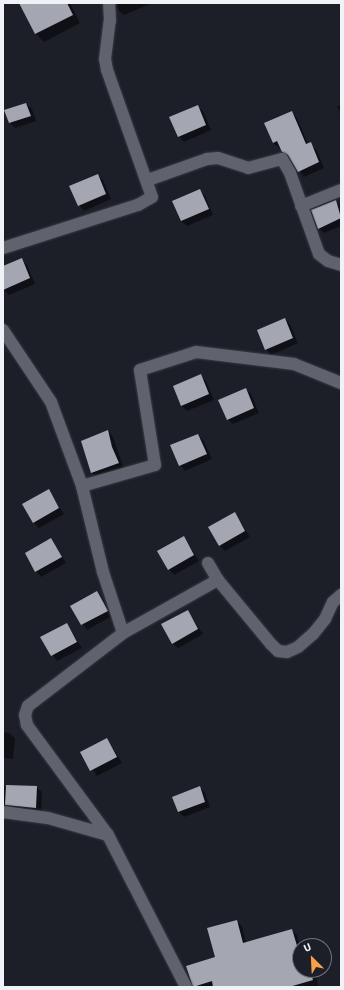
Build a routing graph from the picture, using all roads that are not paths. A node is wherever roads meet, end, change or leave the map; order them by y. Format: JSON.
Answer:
{"nodes":[{"id":1,"x":109,"y":3,"type":"edge"},
{"id":2,"x":148,"y":180,"type":"junction"},
{"id":3,"x":341,"y":190,"type":"edge"},
{"id":4,"x":301,"y":206,"type":"junction"},
{"id":5,"x":3,"y":248,"type":"edge"},
{"id":6,"x":341,"y":265,"type":"edge"},
{"id":7,"x":4,"y":334,"type":"edge"},
{"id":8,"x":341,"y":383,"type":"edge"},
{"id":9,"x":82,"y":486,"type":"junction"},
{"id":10,"x":208,"y":563,"type":"dead end"},
{"id":11,"x":218,"y":580,"type":"junction"},
{"id":12,"x":341,"y":595,"type":"edge"},
{"id":13,"x":123,"y":633,"type":"junction"},
{"id":14,"x":3,"y":812,"type":"edge"},
{"id":15,"x":108,"y":835,"type":"junction"},
{"id":16,"x":186,"y":987,"type":"edge"}],
"edges":[{"from":1,"to":2,"type":"street"},
{"from":2,"to":4,"type":"street"},
{"from":2,"to":5,"type":"street"},
{"from":3,"to":4,"type":"street"},
{"from":4,"to":6,"type":"street"},
{"from":7,"to":9,"type":"street"},
{"from":8,"to":9,"type":"street"},
{"from":9,"to":13,"type":"street"},
{"from":10,"to":11,"type":"street"},
{"from":11,"to":12,"type":"street"},
{"from":11,"to":13,"type":"street"},
{"from":13,"to":15,"type":"street"},
{"from":14,"to":15,"type":"street"},
{"from":15,"to":16,"type":"street"}]}
